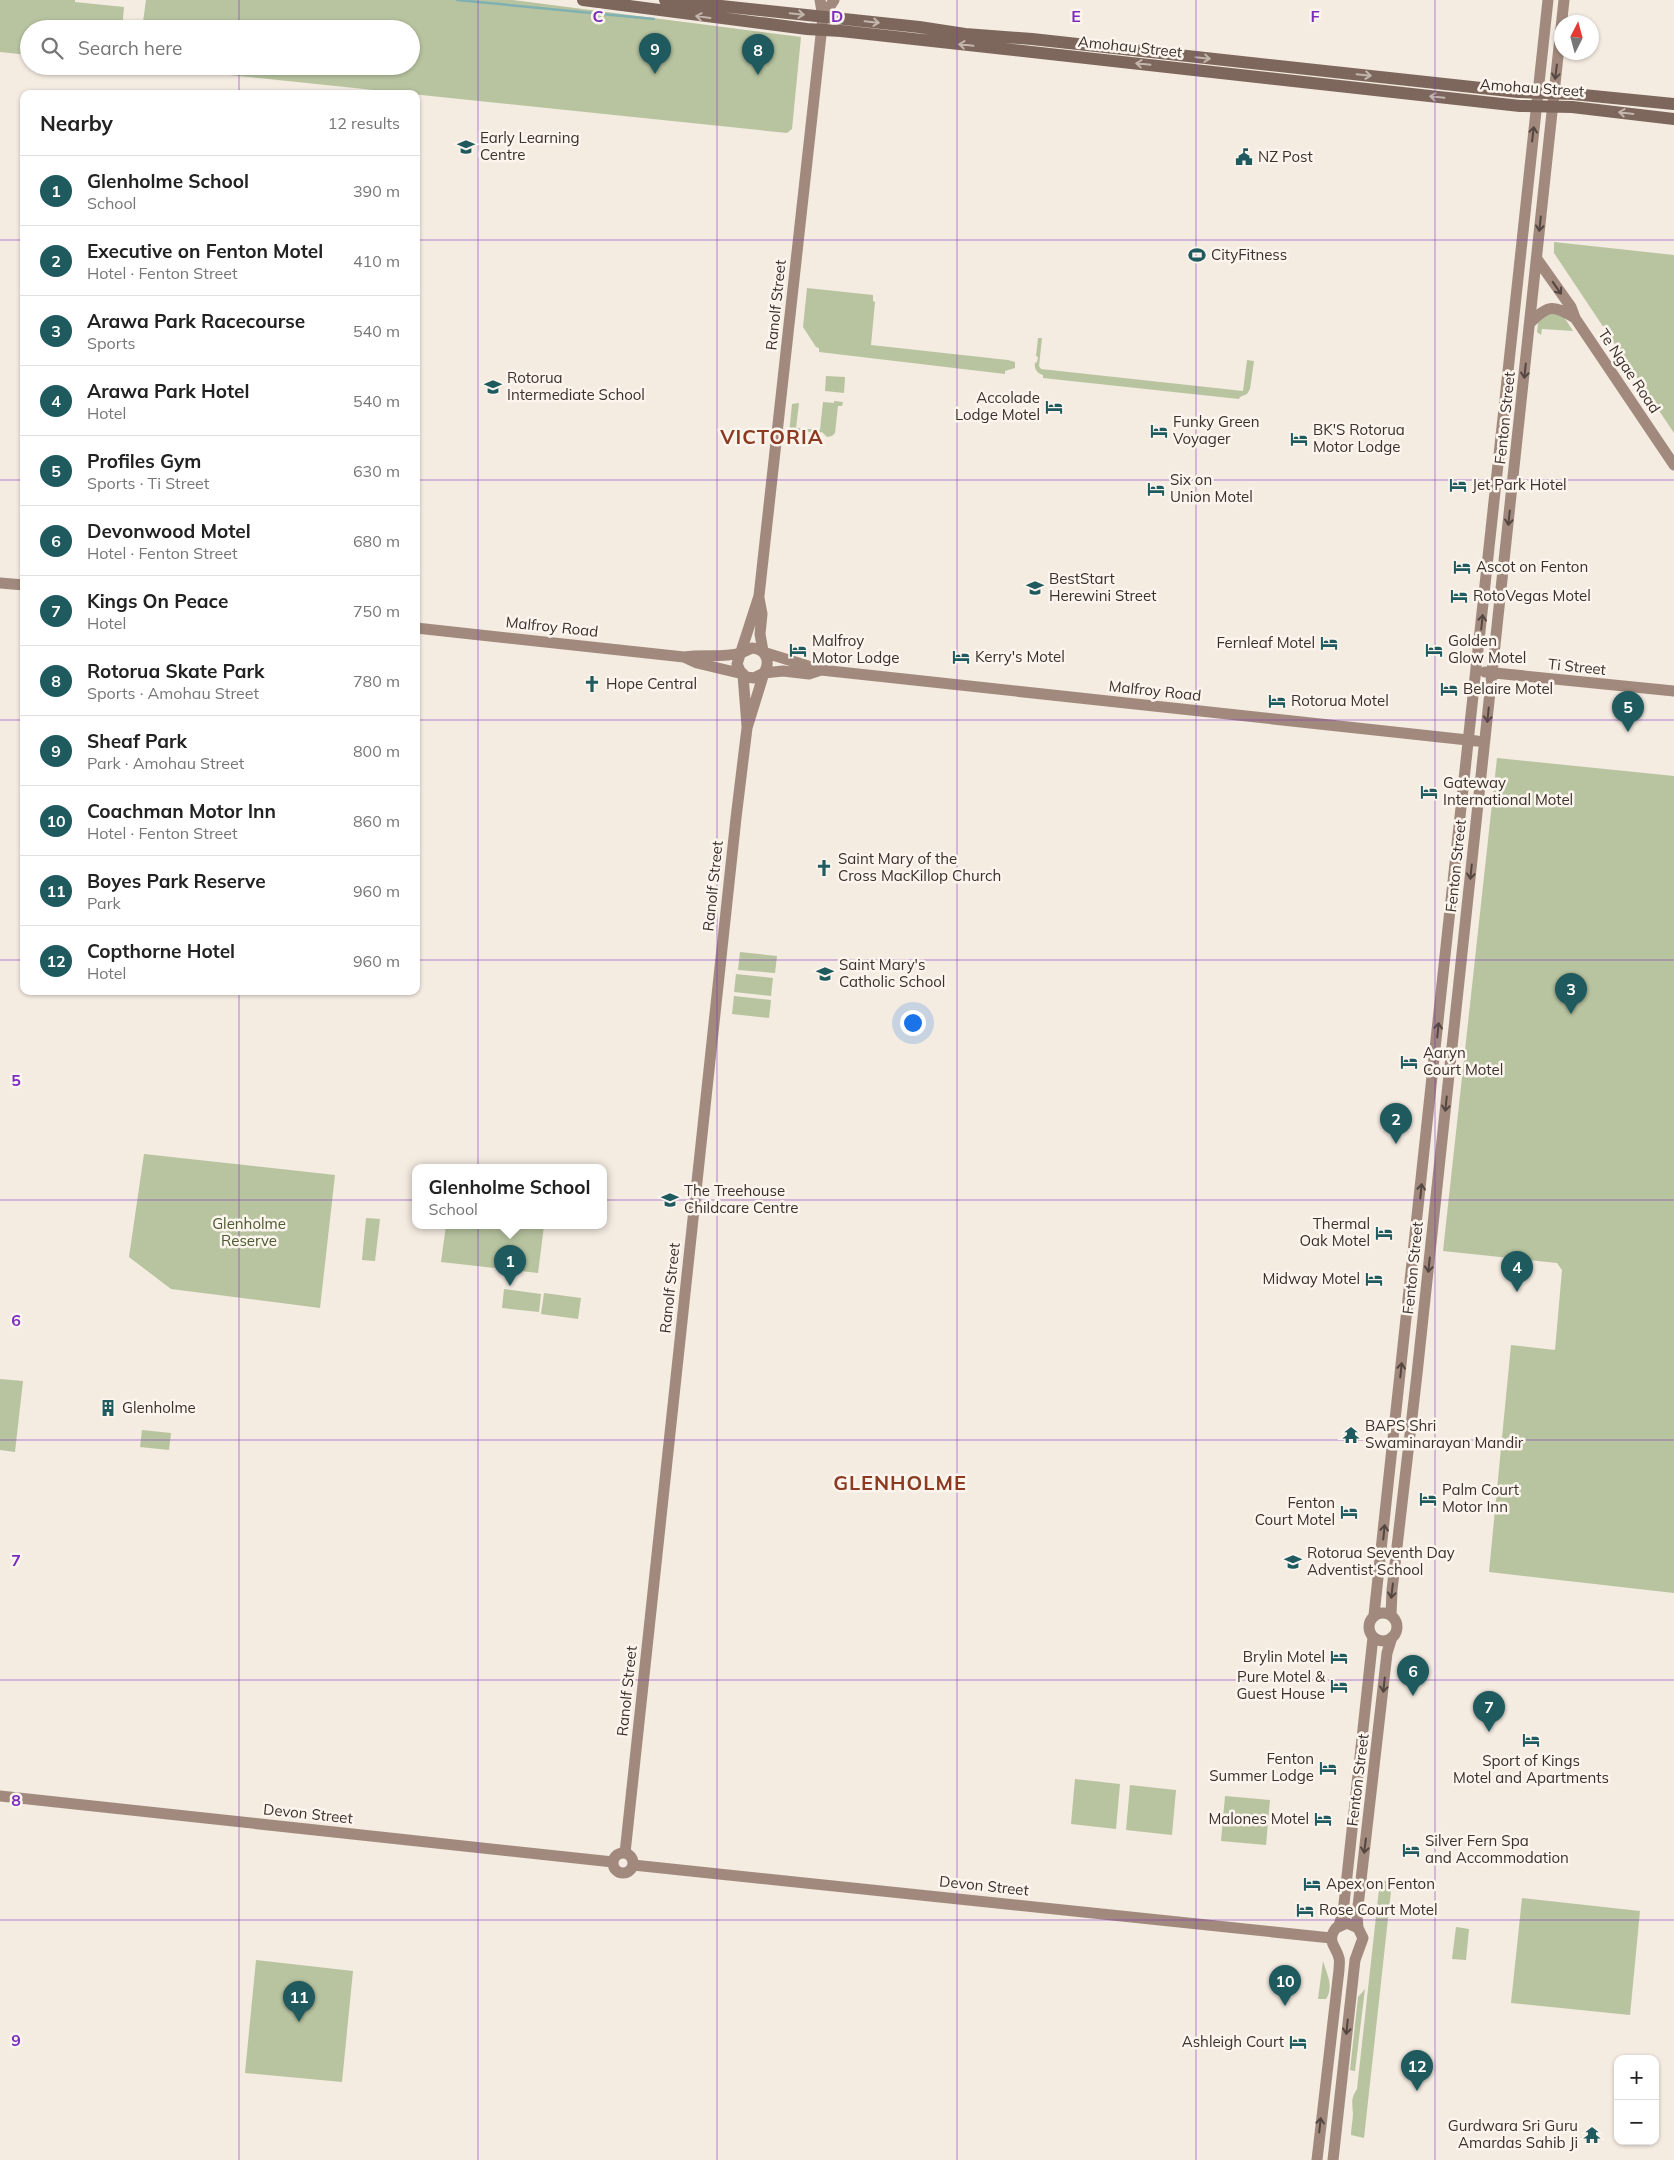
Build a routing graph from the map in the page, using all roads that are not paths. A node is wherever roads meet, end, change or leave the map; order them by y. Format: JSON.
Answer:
{"nodes":[{"id":1,"x":582,"y":0,"type":"edge"},
{"id":2,"x":665,"y":0,"type":"edge"},
{"id":3,"x":820,"y":0,"type":"edge"},
{"id":4,"x":834,"y":0,"type":"edge"},
{"id":5,"x":1548,"y":0,"type":"edge"},
{"id":6,"x":1564,"y":0,"type":"edge"},
{"id":7,"x":726,"y":13,"type":"junction"},
{"id":8,"x":822,"y":23,"type":"junction"},
{"id":9,"x":1536,"y":99,"type":"junction"},
{"id":10,"x":1553,"y":100,"type":"junction"},
{"id":11,"x":1674,"y":104,"type":"edge"},
{"id":12,"x":1674,"y":119,"type":"edge"},
{"id":13,"x":1537,"y":259,"type":"junction"},
{"id":14,"x":1575,"y":318,"type":"junction"},
{"id":15,"x":1530,"y":323,"type":"junction"},
{"id":16,"x":1674,"y":465,"type":"edge"},
{"id":17,"x":0,"y":583,"type":"edge"},
{"id":18,"x":20,"y":585,"type":"edge"},
{"id":19,"x":759,"y":596,"type":"junction"},
{"id":20,"x":420,"y":628,"type":"edge"},
{"id":21,"x":763,"y":652,"type":"junction"},
{"id":22,"x":741,"y":653,"type":"junction"},
{"id":23,"x":684,"y":657,"type":"junction"},
{"id":24,"x":821,"y":670,"type":"junction"},
{"id":25,"x":1476,"y":671,"type":"junction"},
{"id":26,"x":764,"y":673,"type":"junction"},
{"id":27,"x":1492,"y":673,"type":"junction"},
{"id":28,"x":743,"y":674,"type":"junction"},
{"id":29,"x":1674,"y":691,"type":"edge"},
{"id":30,"x":747,"y":728,"type":"junction"},
{"id":31,"x":1469,"y":740,"type":"junction"},
{"id":32,"x":1485,"y":742,"type":"junction"},
{"id":33,"x":1390,"y":1472,"type":"junction"},
{"id":34,"x":1406,"y":1473,"type":"junction"},
{"id":35,"x":1374,"y":1615,"type":"junction"},
{"id":36,"x":1392,"y":1615,"type":"junction"},
{"id":37,"x":1373,"y":1637,"type":"junction"},
{"id":38,"x":1392,"y":1637,"type":"junction"},
{"id":39,"x":0,"y":1796,"type":"edge"},
{"id":40,"x":625,"y":1853,"type":"junction"},
{"id":41,"x":613,"y":1862,"type":"junction"},
{"id":42,"x":633,"y":1864,"type":"junction"},
{"id":43,"x":1339,"y":1925,"type":"junction"},
{"id":44,"x":1358,"y":1928,"type":"junction"},
{"id":45,"x":1331,"y":1938,"type":"junction"},
{"id":46,"x":1359,"y":1950,"type":"junction"},
{"id":47,"x":1335,"y":1951,"type":"junction"},
{"id":48,"x":1317,"y":2160,"type":"edge"},
{"id":49,"x":1333,"y":2160,"type":"edge"}],
"edges":[{"from":7,"to":1,"type":"main road","name":"Amohau Street","one_way":true},
{"from":2,"to":7,"type":"main road","name":"Amohau Street"},
{"from":3,"to":8,"type":"main road","name":"Ranolf Street"},
{"from":4,"to":8,"type":"main road","name":"Ranolf Street"},
{"from":5,"to":9,"type":"main road","name":"Fenton Street"},
{"from":6,"to":10,"type":"main road","name":"Fenton Street","one_way":true},
{"from":7,"to":8,"type":"main road","name":"Amohau Street"},
{"from":8,"to":9,"type":"main road","name":"Amohau Street"},
{"from":8,"to":19,"type":"main road","name":"Ranolf Street"},
{"from":9,"to":10,"type":"main road","name":"Amohau Street"},
{"from":25,"to":9,"type":"main road","name":"Fenton Street","one_way":true},
{"from":10,"to":11,"type":"main road","name":"Amohau Street"},
{"from":12,"to":10,"type":"main road","name":"Amohau Street","one_way":true},
{"from":10,"to":13,"type":"main road","name":"Fenton Street","one_way":true},
{"from":13,"to":14,"type":"main road","name":"Te Ngae Road","one_way":true},
{"from":13,"to":15,"type":"main road","name":"Fenton Street"},
{"from":14,"to":15,"type":"main road"},
{"from":14,"to":16,"type":"main road","name":"Te Ngae Road"},
{"from":15,"to":27,"type":"main road","name":"Fenton Street","one_way":true},
{"from":17,"to":18,"type":"main road"},
{"from":19,"to":21,"type":"main road","name":"Ranolf Street"},
{"from":19,"to":22,"type":"main road","name":"Ranolf Street"},
{"from":20,"to":23,"type":"main road","name":"Malfroy Road"},
{"from":21,"to":22,"type":"main road"},
{"from":21,"to":24,"type":"main road","name":"Malfroy Road"},
{"from":21,"to":26,"type":"main road"},
{"from":22,"to":23,"type":"main road","name":"Malfroy Road"},
{"from":22,"to":28,"type":"main road"},
{"from":23,"to":28,"type":"main road","name":"Malfroy Road"},
{"from":24,"to":26,"type":"main road","name":"Malfroy Road"},
{"from":24,"to":31,"type":"main road","name":"Malfroy Road"},
{"from":25,"to":27,"type":"main road","name":"Ti Street"},
{"from":25,"to":31,"type":"main road","name":"Fenton Street"},
{"from":26,"to":28,"type":"main road"},
{"from":26,"to":30,"type":"main road","name":"Ranolf Street"},
{"from":27,"to":29,"type":"main road","name":"Ti Street"},
{"from":27,"to":32,"type":"main road","name":"Fenton Street","one_way":true},
{"from":28,"to":30,"type":"main road","name":"Ranolf Street"},
{"from":30,"to":40,"type":"main road","name":"Ranolf Street"},
{"from":31,"to":32,"type":"main road","name":"Malfroy Road"},
{"from":33,"to":31,"type":"main road","name":"Fenton Street","one_way":true},
{"from":32,"to":34,"type":"main road","name":"Fenton Street","one_way":true},
{"from":33,"to":34,"type":"main road"},
{"from":35,"to":33,"type":"main road","name":"Fenton Street","one_way":true},
{"from":34,"to":36,"type":"main road","name":"Fenton Street","one_way":true},
{"from":35,"to":36,"type":"main road"},
{"from":35,"to":37,"type":"main road"},
{"from":36,"to":38,"type":"main road"},
{"from":37,"to":38,"type":"main road"},
{"from":37,"to":43,"type":"main road","name":"Fenton Street"},
{"from":38,"to":44,"type":"main road","name":"Fenton Street","one_way":true},
{"from":39,"to":41,"type":"main road","name":"Devon Street"},
{"from":40,"to":41,"type":"main road"},
{"from":40,"to":42,"type":"main road"},
{"from":41,"to":42,"type":"main road"},
{"from":42,"to":45,"type":"main road","name":"Devon Street"},
{"from":43,"to":44,"type":"main road"},
{"from":43,"to":45,"type":"main road"},
{"from":44,"to":46,"type":"main road"},
{"from":45,"to":47,"type":"main road"},
{"from":46,"to":47,"type":"main road"},
{"from":46,"to":49,"type":"main road","one_way":true},
{"from":48,"to":47,"type":"main road","one_way":true}]}
